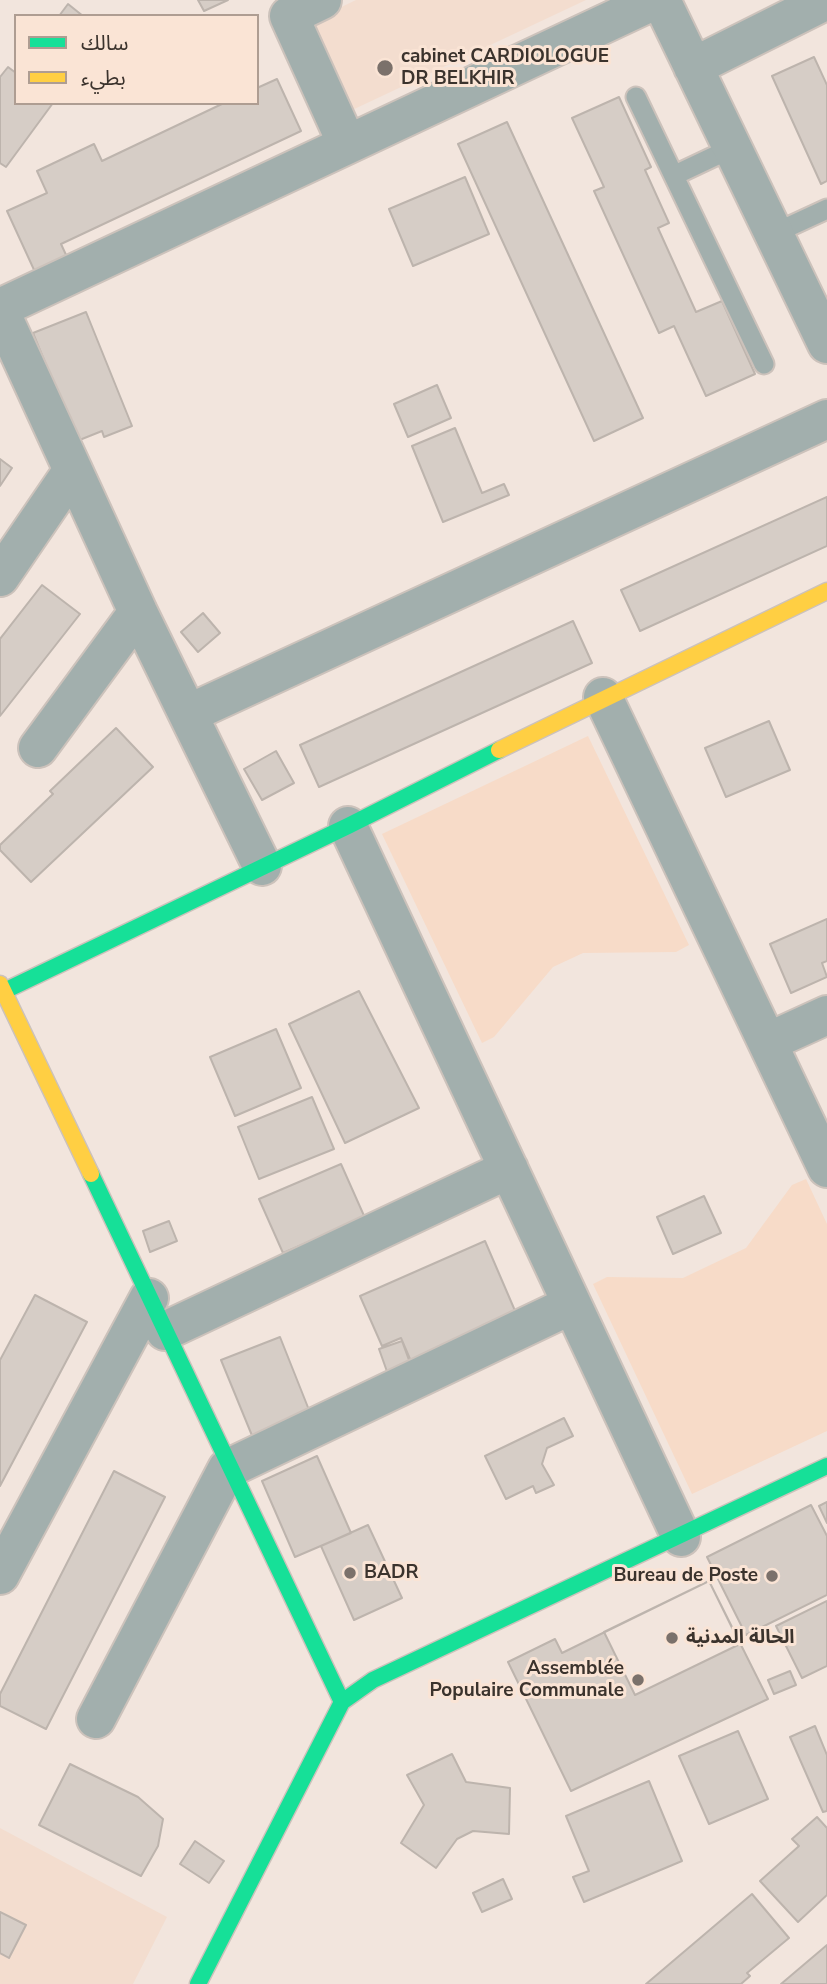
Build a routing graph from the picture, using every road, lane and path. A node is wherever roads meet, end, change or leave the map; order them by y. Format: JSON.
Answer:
{"nodes":[{"id":1,"x":322,"y":0,"type":"edge"},
{"id":2,"x":655,"y":0,"type":"edge"},
{"id":3,"x":661,"y":0,"type":"edge"},
{"id":4,"x":827,"y":0,"type":"edge"},
{"id":5,"x":693,"y":66,"type":"junction"},
{"id":6,"x":636,"y":97,"type":"dead end"},
{"id":7,"x":347,"y":144,"type":"junction"},
{"id":8,"x":732,"y":148,"type":"junction"},
{"id":9,"x":675,"y":175,"type":"junction"},
{"id":10,"x":827,"y":209,"type":"edge"},
{"id":11,"x":773,"y":234,"type":"junction"},
{"id":12,"x":0,"y":310,"type":"edge"},
{"id":13,"x":827,"y":344,"type":"edge"},
{"id":14,"x":764,"y":364,"type":"dead end"},
{"id":15,"x":827,"y":419,"type":"edge"},
{"id":16,"x":73,"y":470,"type":"junction"},
{"id":17,"x":0,"y":577,"type":"edge"},
{"id":18,"x":827,"y":591,"type":"edge"},
{"id":19,"x":138,"y":612,"type":"junction"},
{"id":20,"x":603,"y":697,"type":"junction"},
{"id":21,"x":190,"y":713,"type":"junction"},
{"id":22,"x":38,"y":748,"type":"dead end"},
{"id":23,"x":348,"y":826,"type":"junction"},
{"id":24,"x":262,"y":866,"type":"junction"},
{"id":25,"x":1,"y":989,"type":"edge"},
{"id":26,"x":827,"y":1015,"type":"edge"},
{"id":27,"x":768,"y":1042,"type":"junction"},
{"id":28,"x":827,"y":1168,"type":"edge"},
{"id":29,"x":509,"y":1169,"type":"junction"},
{"id":30,"x":571,"y":1306,"type":"junction"},
{"id":31,"x":157,"y":1314,"type":"junction"},
{"id":32,"x":827,"y":1466,"type":"edge"},
{"id":33,"x":227,"y":1469,"type":"junction"},
{"id":34,"x":681,"y":1537,"type":"junction"},
{"id":35,"x":0,"y":1575,"type":"edge"},
{"id":36,"x":342,"y":1702,"type":"junction"},
{"id":37,"x":96,"y":1719,"type":"dead end"},
{"id":38,"x":198,"y":1984,"type":"edge"}],
"edges":[{"from":1,"to":7,"type":"street"},
{"from":2,"to":7,"type":"street"},
{"from":3,"to":5,"type":"street"},
{"from":4,"to":5,"type":"street"},
{"from":5,"to":8,"type":"street"},
{"from":6,"to":9,"type":"lane"},
{"from":7,"to":12,"type":"street"},
{"from":8,"to":9,"type":"lane"},
{"from":8,"to":11,"type":"street"},
{"from":9,"to":14,"type":"lane"},
{"from":10,"to":11,"type":"lane"},
{"from":11,"to":13,"type":"street"},
{"from":12,"to":16,"type":"street"},
{"from":15,"to":21,"type":"street"},
{"from":16,"to":17,"type":"street"},
{"from":16,"to":19,"type":"street"},
{"from":18,"to":20,"type":"street"},
{"from":19,"to":21,"type":"street"},
{"from":19,"to":22,"type":"street"},
{"from":20,"to":23,"type":"street"},
{"from":20,"to":27,"type":"street"},
{"from":21,"to":24,"type":"street"},
{"from":23,"to":24,"type":"street"},
{"from":23,"to":29,"type":"street"},
{"from":24,"to":25,"type":"street"},
{"from":25,"to":31,"type":"street"},
{"from":26,"to":27,"type":"street"},
{"from":27,"to":28,"type":"street"},
{"from":29,"to":30,"type":"street"},
{"from":29,"to":31,"type":"street"},
{"from":30,"to":33,"type":"street"},
{"from":30,"to":34,"type":"street"},
{"from":31,"to":33,"type":"street"},
{"from":31,"to":35,"type":"street"},
{"from":32,"to":34,"type":"street"},
{"from":33,"to":36,"type":"street"},
{"from":33,"to":37,"type":"street"},
{"from":34,"to":36,"type":"street"},
{"from":36,"to":38,"type":"street"}]}
